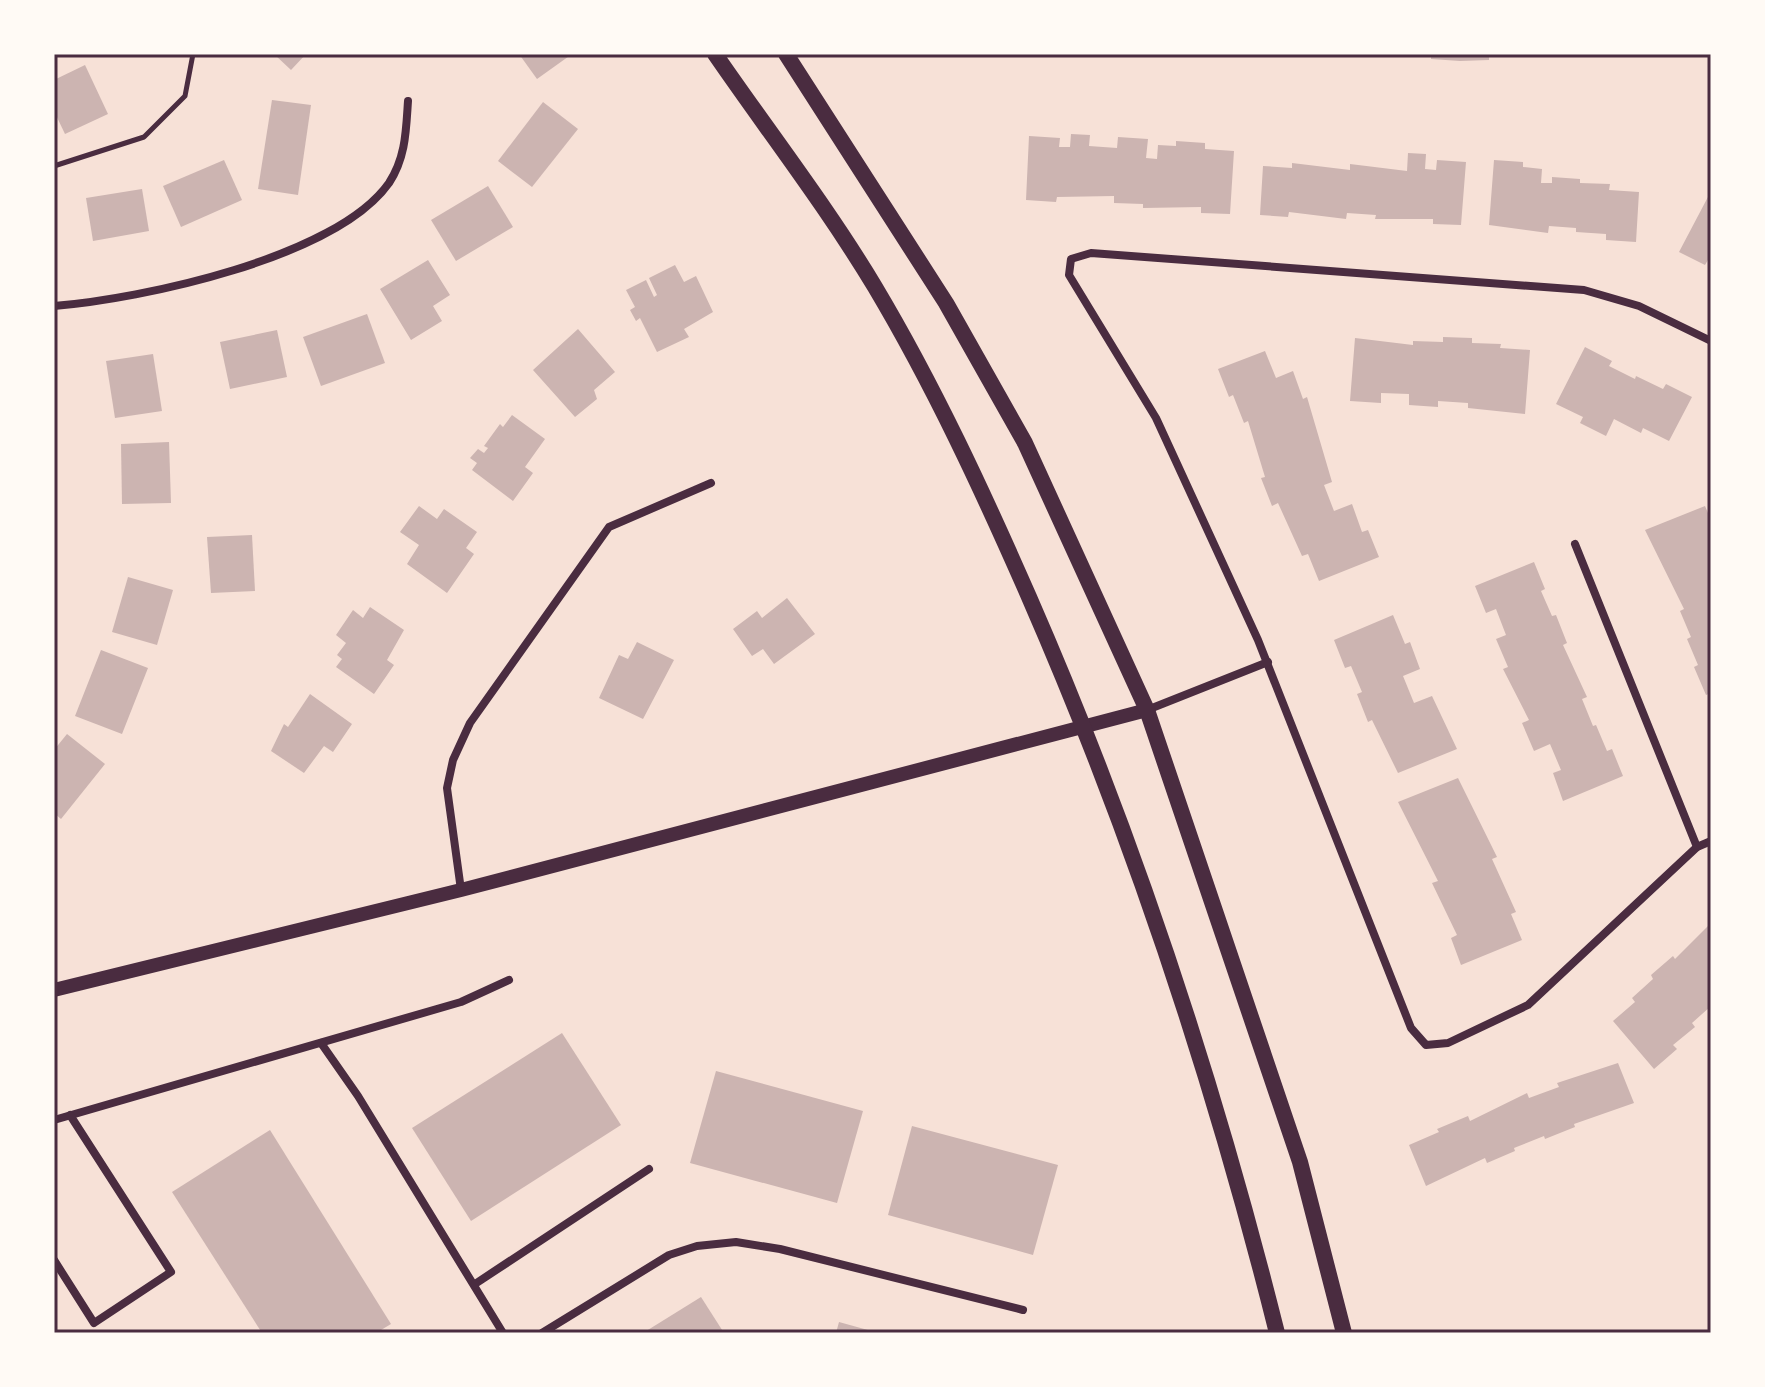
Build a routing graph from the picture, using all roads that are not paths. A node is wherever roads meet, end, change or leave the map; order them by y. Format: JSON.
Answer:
{"nodes":[{"id":1,"x":715,"y":54,"type":"edge"},
{"id":2,"x":786,"y":54,"type":"edge"},
{"id":3,"x":408,"y":101,"type":"dead end"},
{"id":4,"x":54,"y":306,"type":"edge"},
{"id":5,"x":1711,"y":341,"type":"edge"},
{"id":6,"x":711,"y":483,"type":"dead end"},
{"id":7,"x":1575,"y":544,"type":"dead end"},
{"id":8,"x":1268,"y":662,"type":"junction"},
{"id":9,"x":1147,"y":710,"type":"junction"},
{"id":10,"x":1086,"y":727,"type":"junction"},
{"id":11,"x":1711,"y":841,"type":"edge"},
{"id":12,"x":1697,"y":847,"type":"junction"},
{"id":13,"x":461,"y":890,"type":"junction"},
{"id":14,"x":509,"y":980,"type":"dead end"},
{"id":15,"x":54,"y":990,"type":"edge"},
{"id":16,"x":321,"y":1043,"type":"junction"},
{"id":17,"x":70,"y":1115,"type":"junction"},
{"id":18,"x":54,"y":1120,"type":"edge"},
{"id":19,"x":649,"y":1169,"type":"dead end"},
{"id":20,"x":54,"y":1260,"type":"edge"},
{"id":21,"x":475,"y":1284,"type":"junction"},
{"id":22,"x":1023,"y":1310,"type":"dead end"},
{"id":23,"x":503,"y":1333,"type":"edge"},
{"id":24,"x":542,"y":1333,"type":"edge"},
{"id":25,"x":1277,"y":1333,"type":"edge"},
{"id":26,"x":1344,"y":1333,"type":"edge"}],
"edges":[{"from":1,"to":10,"type":"main road"},
{"from":2,"to":9,"type":"main road"},
{"from":3,"to":4,"type":"street"},
{"from":5,"to":8,"type":"street"},
{"from":6,"to":13,"type":"street"},
{"from":7,"to":12,"type":"street"},
{"from":8,"to":9,"type":"street"},
{"from":8,"to":12,"type":"street"},
{"from":9,"to":10,"type":"street"},
{"from":9,"to":26,"type":"main road"},
{"from":10,"to":13,"type":"street"},
{"from":10,"to":25,"type":"main road"},
{"from":11,"to":12,"type":"street"},
{"from":13,"to":15,"type":"street"},
{"from":14,"to":16,"type":"street"},
{"from":16,"to":17,"type":"street"},
{"from":16,"to":21,"type":"street"},
{"from":17,"to":18,"type":"street"},
{"from":17,"to":20,"type":"street"},
{"from":19,"to":21,"type":"street"},
{"from":21,"to":23,"type":"street"},
{"from":22,"to":24,"type":"street"}]}
